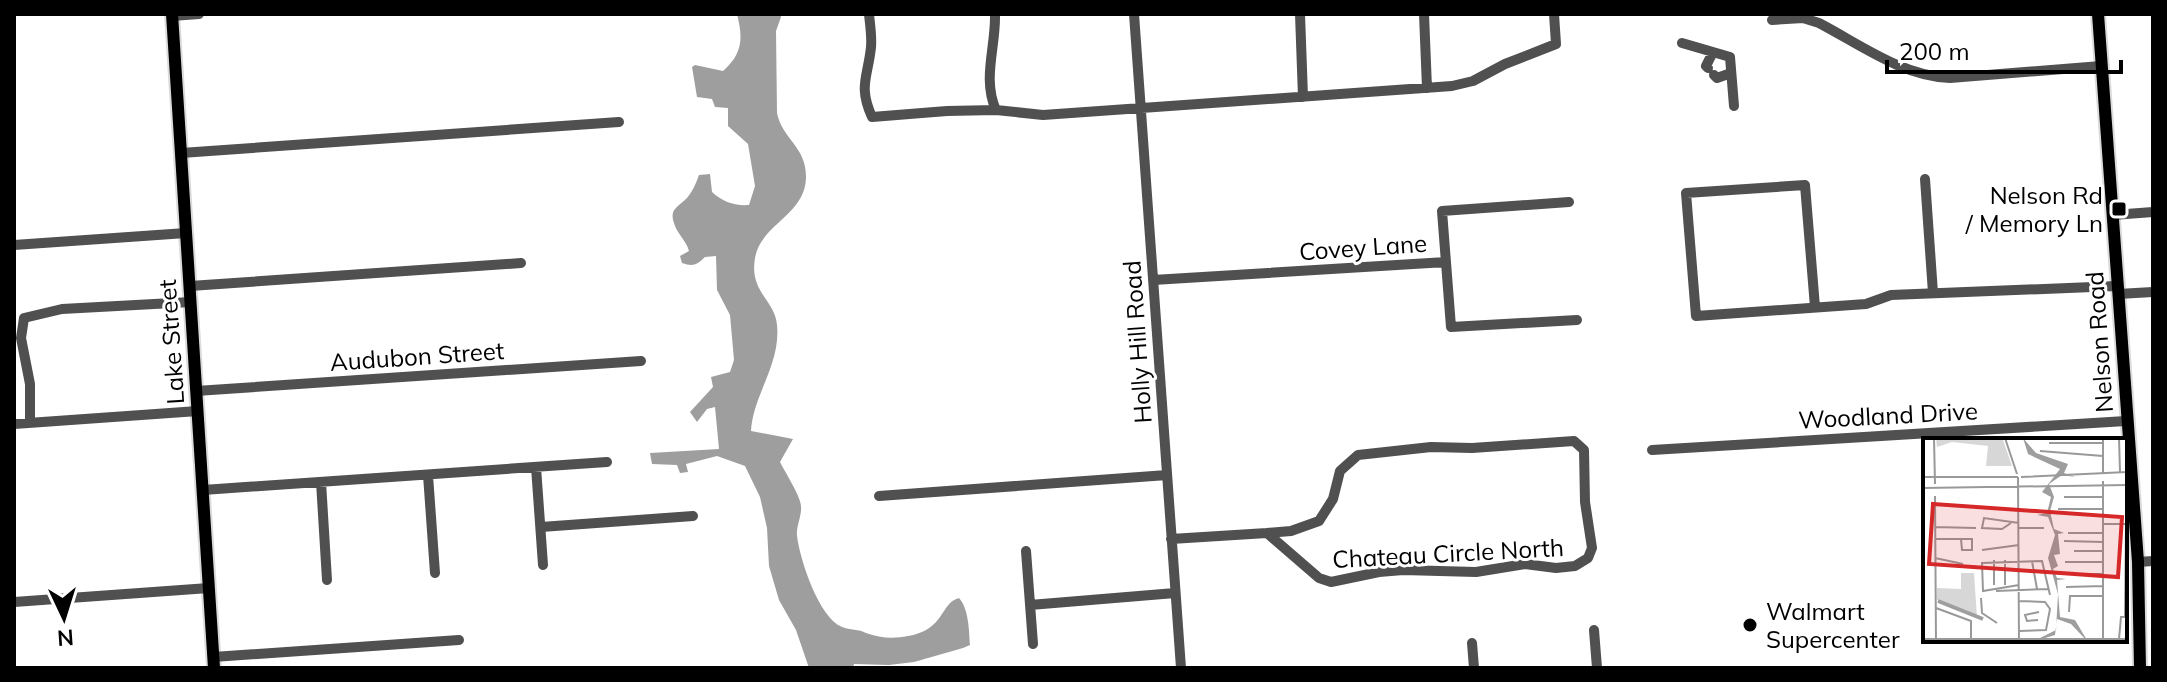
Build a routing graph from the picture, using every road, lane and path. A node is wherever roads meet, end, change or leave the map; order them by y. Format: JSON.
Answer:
{"nodes":[{"id":1,"x":199,"y":14,"type":"edge"},
{"id":2,"x":869,"y":14,"type":"edge"},
{"id":3,"x":995,"y":14,"type":"edge"},
{"id":4,"x":1134,"y":14,"type":"edge"},
{"id":5,"x":1300,"y":14,"type":"edge"},
{"id":6,"x":1424,"y":14,"type":"edge"},
{"id":7,"x":1554,"y":14,"type":"edge"},
{"id":8,"x":2098,"y":14,"type":"edge"},
{"id":9,"x":172,"y":15,"type":"edge"},
{"id":10,"x":1772,"y":20,"type":"dead end"},
{"id":11,"x":1682,"y":43,"type":"dead end"},
{"id":12,"x":1713,"y":52,"type":"junction"},
{"id":13,"x":2101,"y":66,"type":"junction"},
{"id":14,"x":1731,"y":73,"type":"junction"},
{"id":15,"x":1427,"y":88,"type":"junction"},
{"id":16,"x":1303,"y":97,"type":"junction"},
{"id":17,"x":1734,"y":106,"type":"dead end"},
{"id":18,"x":1140,"y":108,"type":"junction"},
{"id":19,"x":996,"y":110,"type":"junction"},
{"id":20,"x":619,"y":122,"type":"dead end"},
{"id":21,"x":181,"y":153,"type":"junction"},
{"id":22,"x":1925,"y":179,"type":"dead end"},
{"id":23,"x":1569,"y":202,"type":"dead end"},
{"id":24,"x":2153,"y":212,"type":"edge"},
{"id":25,"x":2113,"y":215,"type":"junction"},
{"id":26,"x":186,"y":233,"type":"junction"},
{"id":27,"x":14,"y":245,"type":"edge"},
{"id":28,"x":1446,"y":262,"type":"junction"},
{"id":29,"x":521,"y":263,"type":"dead end"},
{"id":30,"x":1153,"y":280,"type":"junction"},
{"id":31,"x":190,"y":286,"type":"junction"},
{"id":32,"x":2118,"y":290,"type":"junction"},
{"id":33,"x":2153,"y":292,"type":"edge"},
{"id":34,"x":1933,"y":293,"type":"junction"},
{"id":35,"x":191,"y":302,"type":"junction"},
{"id":36,"x":1815,"y":307,"type":"junction"},
{"id":37,"x":1577,"y":320,"type":"dead end"},
{"id":38,"x":641,"y":361,"type":"dead end"},
{"id":39,"x":196,"y":391,"type":"junction"},
{"id":40,"x":198,"y":411,"type":"junction"},
{"id":41,"x":2126,"y":421,"type":"junction"},
{"id":42,"x":30,"y":423,"type":"junction"},
{"id":43,"x":14,"y":424,"type":"edge"},
{"id":44,"x":1652,"y":450,"type":"dead end"},
{"id":45,"x":607,"y":462,"type":"dead end"},
{"id":46,"x":536,"y":467,"type":"junction"},
{"id":47,"x":428,"y":475,"type":"junction"},
{"id":48,"x":1167,"y":475,"type":"junction"},
{"id":49,"x":321,"y":482,"type":"junction"},
{"id":50,"x":203,"y":490,"type":"junction"},
{"id":51,"x":879,"y":496,"type":"dead end"},
{"id":52,"x":2134,"y":513,"type":"junction"},
{"id":53,"x":693,"y":516,"type":"dead end"},
{"id":54,"x":2127,"y":526,"type":"edge"},
{"id":55,"x":541,"y":527,"type":"junction"},
{"id":56,"x":1267,"y":533,"type":"junction"},
{"id":57,"x":1171,"y":539,"type":"junction"},
{"id":58,"x":1026,"y":551,"type":"dead end"},
{"id":59,"x":2153,"y":561,"type":"edge"},
{"id":60,"x":2138,"y":562,"type":"junction"},
{"id":61,"x":543,"y":565,"type":"dead end"},
{"id":62,"x":435,"y":573,"type":"dead end"},
{"id":63,"x":327,"y":580,"type":"dead end"},
{"id":64,"x":209,"y":588,"type":"junction"},
{"id":65,"x":1175,"y":593,"type":"junction"},
{"id":66,"x":14,"y":602,"type":"edge"},
{"id":67,"x":1030,"y":605,"type":"junction"},
{"id":68,"x":1594,"y":630,"type":"dead end"},
{"id":69,"x":459,"y":640,"type":"dead end"},
{"id":70,"x":1472,"y":643,"type":"dead end"},
{"id":71,"x":1033,"y":644,"type":"dead end"},
{"id":72,"x":214,"y":663,"type":"edge"},
{"id":73,"x":1181,"y":668,"type":"edge"},
{"id":74,"x":1474,"y":668,"type":"edge"},
{"id":75,"x":1597,"y":668,"type":"edge"},
{"id":76,"x":2140,"y":668,"type":"edge"}],
"edges":[{"from":1,"to":9,"type":"street"},
{"from":2,"to":19,"type":"street"},
{"from":3,"to":19,"type":"street"},
{"from":4,"to":18,"type":"street","name":"Holly Hill Road"},
{"from":5,"to":16,"type":"street"},
{"from":6,"to":15,"type":"street"},
{"from":7,"to":15,"type":"street"},
{"from":8,"to":13,"type":"main road","name":"Nelson Road"},
{"from":9,"to":21,"type":"main road","name":"Lake Street"},
{"from":10,"to":13,"type":"street"},
{"from":11,"to":12,"type":"street"},
{"from":12,"to":14,"type":"street"},
{"from":12,"to":14,"type":"street"},
{"from":13,"to":25,"type":"main road","name":"Nelson Road"},
{"from":14,"to":17,"type":"street"},
{"from":15,"to":16,"type":"street"},
{"from":16,"to":18,"type":"street"},
{"from":18,"to":19,"type":"street"},
{"from":18,"to":30,"type":"street","name":"Holly Hill Road"},
{"from":20,"to":21,"type":"street"},
{"from":21,"to":26,"type":"main road","name":"Lake Street"},
{"from":22,"to":34,"type":"street"},
{"from":23,"to":28,"type":"street","name":"Covey Lane"},
{"from":24,"to":25,"type":"street"},
{"from":25,"to":32,"type":"main road","name":"Nelson Road"},
{"from":26,"to":27,"type":"street"},
{"from":26,"to":31,"type":"main road","name":"Lake Street"},
{"from":28,"to":30,"type":"street","name":"Covey Lane"},
{"from":28,"to":37,"type":"street"},
{"from":29,"to":31,"type":"street"},
{"from":30,"to":48,"type":"street","name":"Holly Hill Road"},
{"from":31,"to":35,"type":"main road","name":"Lake Street"},
{"from":32,"to":33,"type":"street"},
{"from":32,"to":34,"type":"street"},
{"from":32,"to":41,"type":"main road","name":"Nelson Road"},
{"from":34,"to":36,"type":"street"},
{"from":35,"to":39,"type":"main road","name":"Lake Street"},
{"from":35,"to":42,"type":"street"},
{"from":36,"to":36,"type":"street"},
{"from":38,"to":39,"type":"street","name":"Audubon Street"},
{"from":39,"to":40,"type":"main road","name":"Lake Street"},
{"from":40,"to":42,"type":"street"},
{"from":40,"to":50,"type":"main road","name":"Lake Street"},
{"from":41,"to":44,"type":"street","name":"Woodland Drive"},
{"from":41,"to":52,"type":"main road","name":"Nelson Road"},
{"from":42,"to":43,"type":"street"},
{"from":45,"to":46,"type":"street"},
{"from":46,"to":47,"type":"street"},
{"from":46,"to":55,"type":"street"},
{"from":47,"to":49,"type":"street"},
{"from":47,"to":62,"type":"street"},
{"from":48,"to":51,"type":"street"},
{"from":48,"to":57,"type":"street","name":"Holly Hill Road"},
{"from":49,"to":50,"type":"street"},
{"from":49,"to":63,"type":"street"},
{"from":50,"to":64,"type":"main road","name":"Lake Street"},
{"from":52,"to":54,"type":"main road"},
{"from":52,"to":60,"type":"main road","name":"Nelson Road"},
{"from":53,"to":55,"type":"street"},
{"from":55,"to":61,"type":"street"},
{"from":56,"to":56,"type":"street","name":"Chateau Circle North"},
{"from":56,"to":57,"type":"street"},
{"from":57,"to":65,"type":"street","name":"Holly Hill Road"},
{"from":58,"to":67,"type":"street"},
{"from":59,"to":60,"type":"street"},
{"from":60,"to":76,"type":"main road","name":"Nelson Road"},
{"from":64,"to":66,"type":"street"},
{"from":64,"to":72,"type":"main road","name":"Lake Street"},
{"from":65,"to":67,"type":"street"},
{"from":65,"to":73,"type":"street","name":"Holly Hill Road"},
{"from":67,"to":71,"type":"street"},
{"from":68,"to":75,"type":"street"},
{"from":69,"to":72,"type":"street"},
{"from":70,"to":74,"type":"street"}]}
